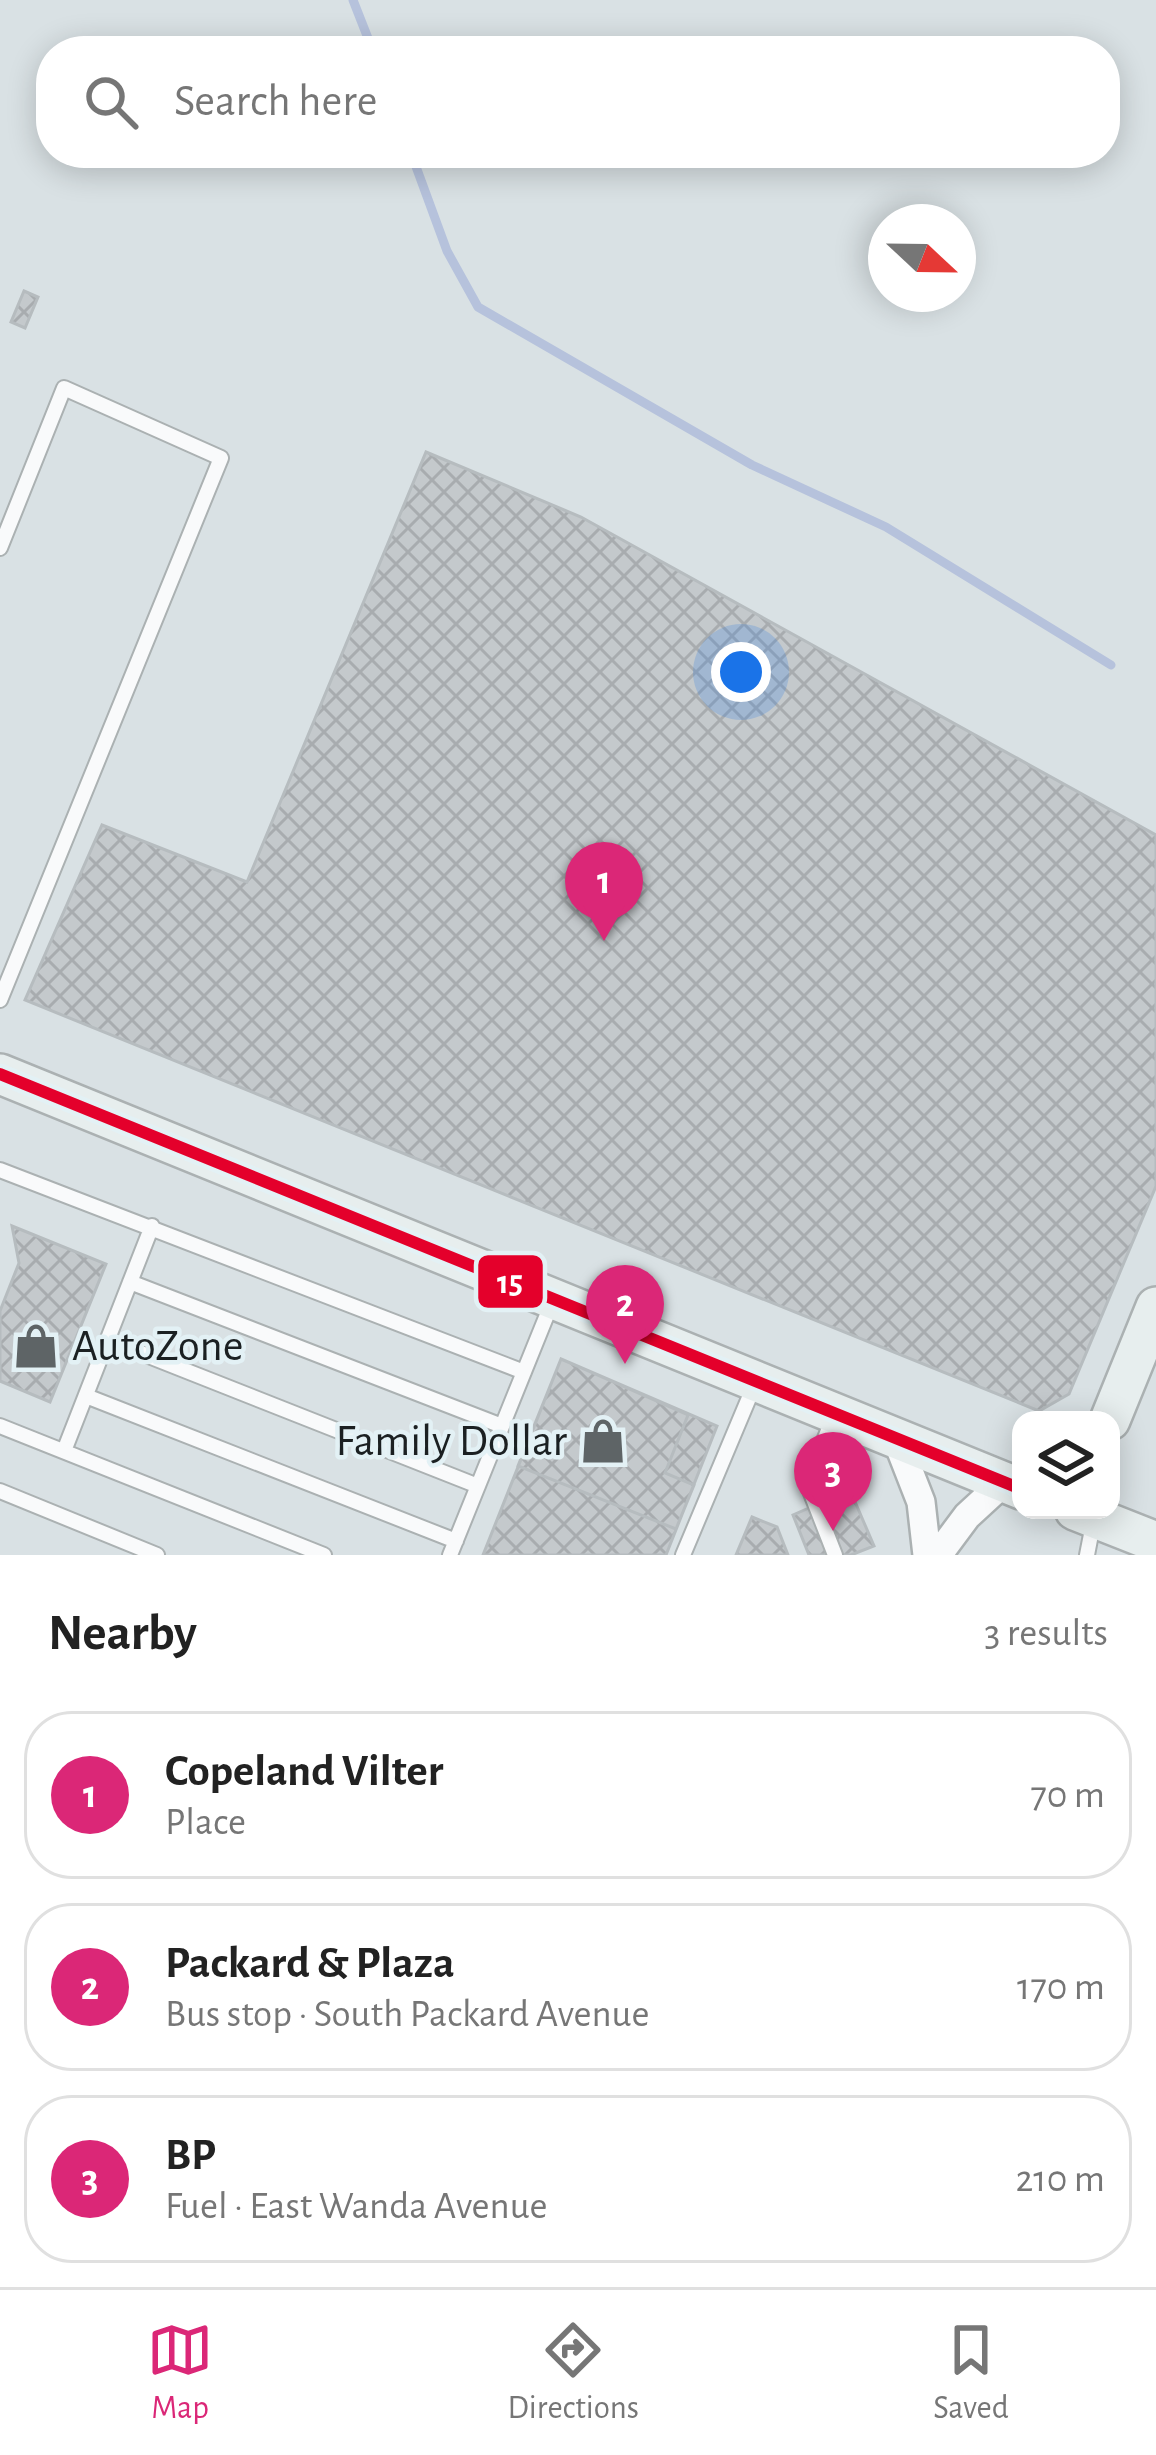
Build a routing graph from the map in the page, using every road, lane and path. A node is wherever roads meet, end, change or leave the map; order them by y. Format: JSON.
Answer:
{"nodes":[{"id":1,"x":0,"y":548,"type":"edge"},
{"id":2,"x":0,"y":1000,"type":"edge"},
{"id":3,"x":0,"y":1074,"type":"edge"},
{"id":4,"x":0,"y":1170,"type":"edge"},
{"id":5,"x":152,"y":1226,"type":"junction"},
{"id":6,"x":130,"y":1282,"type":"junction"},
{"id":7,"x":553,"y":1300,"type":"junction"},
{"id":8,"x":1156,"y":1307,"type":"edge"},
{"id":9,"x":108,"y":1340,"type":"junction"},
{"id":10,"x":524,"y":1372,"type":"junction"},
{"id":11,"x":756,"y":1382,"type":"junction"},
{"id":12,"x":86,"y":1396,"type":"junction"},
{"id":13,"x":1114,"y":1411,"type":"edge"},
{"id":14,"x":836,"y":1414,"type":"junction"},
{"id":15,"x":0,"y":1426,"type":"edge"},
{"id":16,"x":502,"y":1426,"type":"junction"},
{"id":17,"x":896,"y":1438,"type":"junction"},
{"id":18,"x":64,"y":1451,"type":"junction"},
{"id":19,"x":478,"y":1486,"type":"junction"},
{"id":20,"x":1012,"y":1486,"type":"edge"},
{"id":21,"x":0,"y":1491,"type":"edge"},
{"id":22,"x":1086,"y":1528,"type":"edge"},
{"id":23,"x":1156,"y":1542,"type":"edge"},
{"id":24,"x":453,"y":1548,"type":"edge"},
{"id":25,"x":157,"y":1555,"type":"edge"},
{"id":26,"x":324,"y":1555,"type":"edge"},
{"id":27,"x":683,"y":1555,"type":"edge"},
{"id":28,"x":836,"y":1555,"type":"edge"},
{"id":29,"x":927,"y":1555,"type":"edge"},
{"id":30,"x":938,"y":1555,"type":"edge"}],
"edges":[{"from":1,"to":2,"type":"lane"},
{"from":3,"to":7,"type":"street"},
{"from":4,"to":5,"type":"lane"},
{"from":5,"to":6,"type":"lane"},
{"from":5,"to":10,"type":"lane"},
{"from":6,"to":9,"type":"lane"},
{"from":6,"to":16,"type":"lane"},
{"from":7,"to":10,"type":"lane"},
{"from":7,"to":11,"type":"street"},
{"from":8,"to":13,"type":"street"},
{"from":9,"to":12,"type":"lane"},
{"from":9,"to":19,"type":"lane"},
{"from":10,"to":16,"type":"lane"},
{"from":11,"to":14,"type":"street"},
{"from":11,"to":27,"type":"lane"},
{"from":12,"to":18,"type":"lane"},
{"from":12,"to":24,"type":"lane"},
{"from":14,"to":17,"type":"street"},
{"from":14,"to":28,"type":"lane"},
{"from":15,"to":18,"type":"lane"},
{"from":16,"to":19,"type":"lane"},
{"from":17,"to":20,"type":"street"},
{"from":17,"to":29,"type":"street"},
{"from":18,"to":26,"type":"lane"},
{"from":19,"to":24,"type":"lane"},
{"from":20,"to":30,"type":"street"},
{"from":21,"to":25,"type":"lane"},
{"from":22,"to":23,"type":"street"}]}
